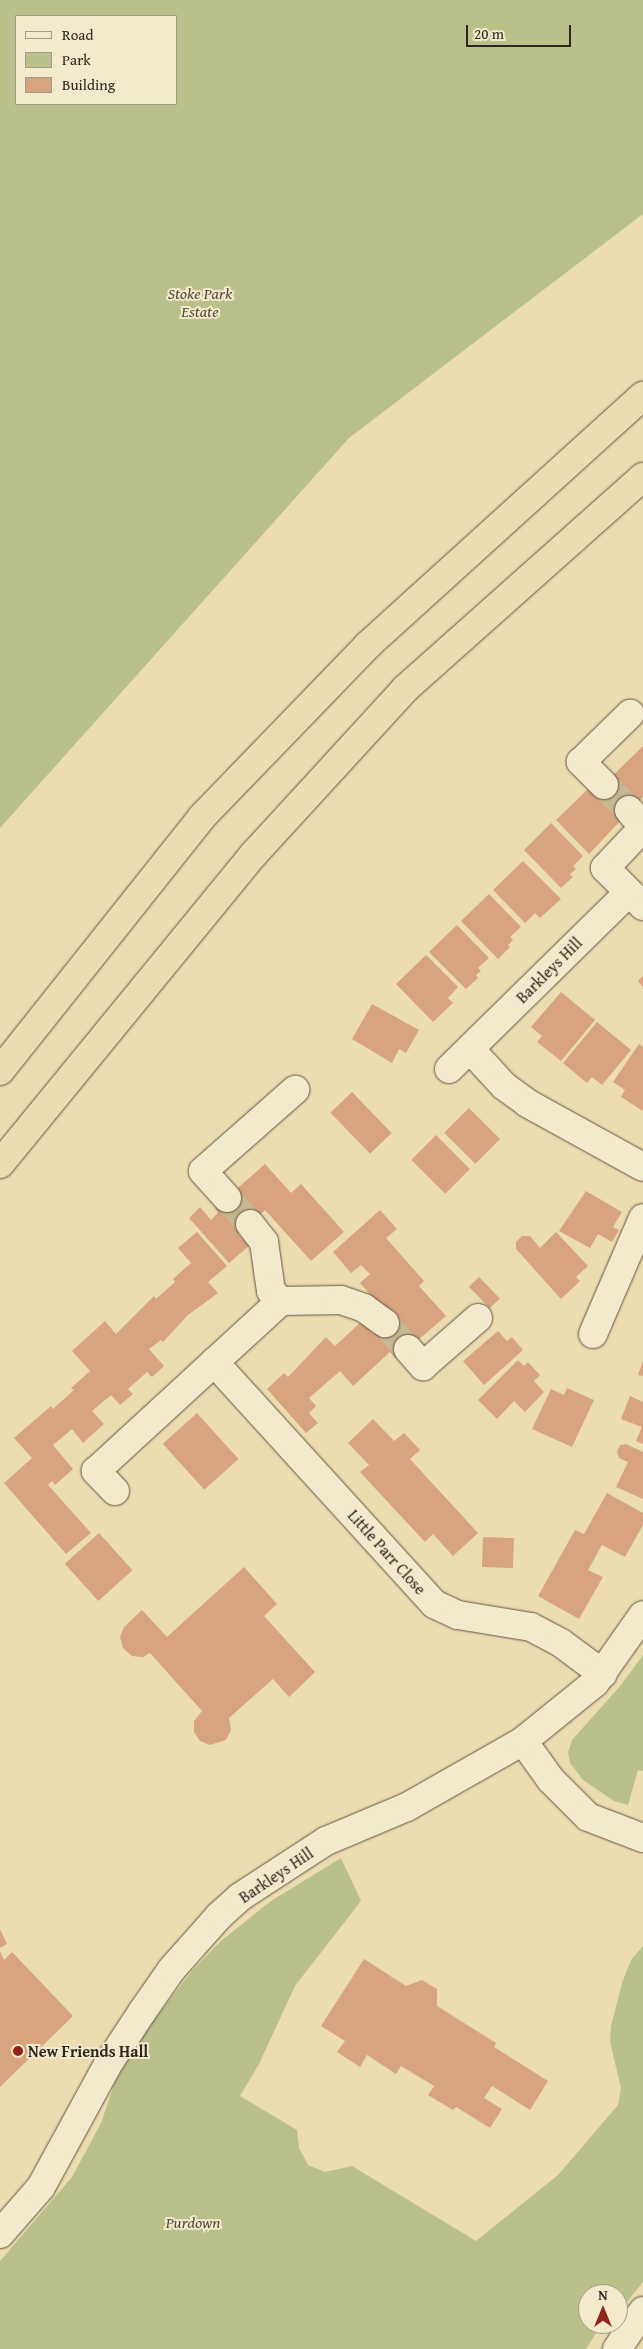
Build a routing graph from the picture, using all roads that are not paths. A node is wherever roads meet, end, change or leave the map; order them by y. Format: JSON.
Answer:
{"nodes":[{"id":1,"x":643,"y":396,"type":"edge"},
{"id":2,"x":643,"y":477,"type":"edge"},
{"id":3,"x":630,"y":714,"type":"dead end"},
{"id":4,"x":604,"y":785,"type":"tunnel mouth"},
{"id":5,"x":629,"y":810,"type":"tunnel mouth"},
{"id":6,"x":636,"y":899,"type":"edge"},
{"id":7,"x":470,"y":1049,"type":"junction"},
{"id":8,"x":449,"y":1069,"type":"dead end"},
{"id":9,"x":0,"y":1071,"type":"edge"},
{"id":10,"x":294,"y":1090,"type":"dead end"},
{"id":11,"x":0,"y":1164,"type":"edge"},
{"id":12,"x":643,"y":1166,"type":"edge"},
{"id":13,"x":227,"y":1198,"type":"tunnel mouth"},
{"id":14,"x":643,"y":1218,"type":"edge"},
{"id":15,"x":250,"y":1224,"type":"tunnel mouth"},
{"id":16,"x":281,"y":1301,"type":"junction"},
{"id":17,"x":478,"y":1318,"type":"dead end"},
{"id":18,"x":385,"y":1323,"type":"tunnel mouth"},
{"id":19,"x":593,"y":1334,"type":"dead end"},
{"id":20,"x":408,"y":1349,"type":"tunnel mouth"},
{"id":21,"x":214,"y":1362,"type":"junction"},
{"id":22,"x":115,"y":1491,"type":"dead end"},
{"id":23,"x":643,"y":1615,"type":"edge"},
{"id":24,"x":603,"y":1674,"type":"junction"},
{"id":25,"x":523,"y":1741,"type":"junction"},
{"id":26,"x":643,"y":1838,"type":"edge"},
{"id":27,"x":0,"y":2234,"type":"edge"},
{"id":28,"x":643,"y":2311,"type":"edge"},
{"id":29,"x":617,"y":2349,"type":"edge"}],
"edges":[{"from":1,"to":9,"type":"highway"},
{"from":2,"to":11,"type":"highway"},
{"from":3,"to":4,"type":"street"},
{"from":5,"to":6,"type":"street","name":"Barkleys Hill"},
{"from":6,"to":7,"type":"street","name":"Barkleys Hill"},
{"from":7,"to":8,"type":"street","name":"Barkleys Hill"},
{"from":7,"to":12,"type":"street"},
{"from":10,"to":13,"type":"street"},
{"from":14,"to":19,"type":"street"},
{"from":15,"to":16,"type":"street"},
{"from":16,"to":18,"type":"street"},
{"from":16,"to":21,"type":"street"},
{"from":17,"to":20,"type":"street"},
{"from":21,"to":22,"type":"street"},
{"from":21,"to":24,"type":"street","name":"Little Parr Close"},
{"from":23,"to":24,"type":"street","name":"Barkleys Hill"},
{"from":24,"to":25,"type":"street","name":"Barkleys Hill"},
{"from":25,"to":26,"type":"street"},
{"from":25,"to":27,"type":"street","name":"Barkleys Hill"},
{"from":28,"to":29,"type":"street"}]}
